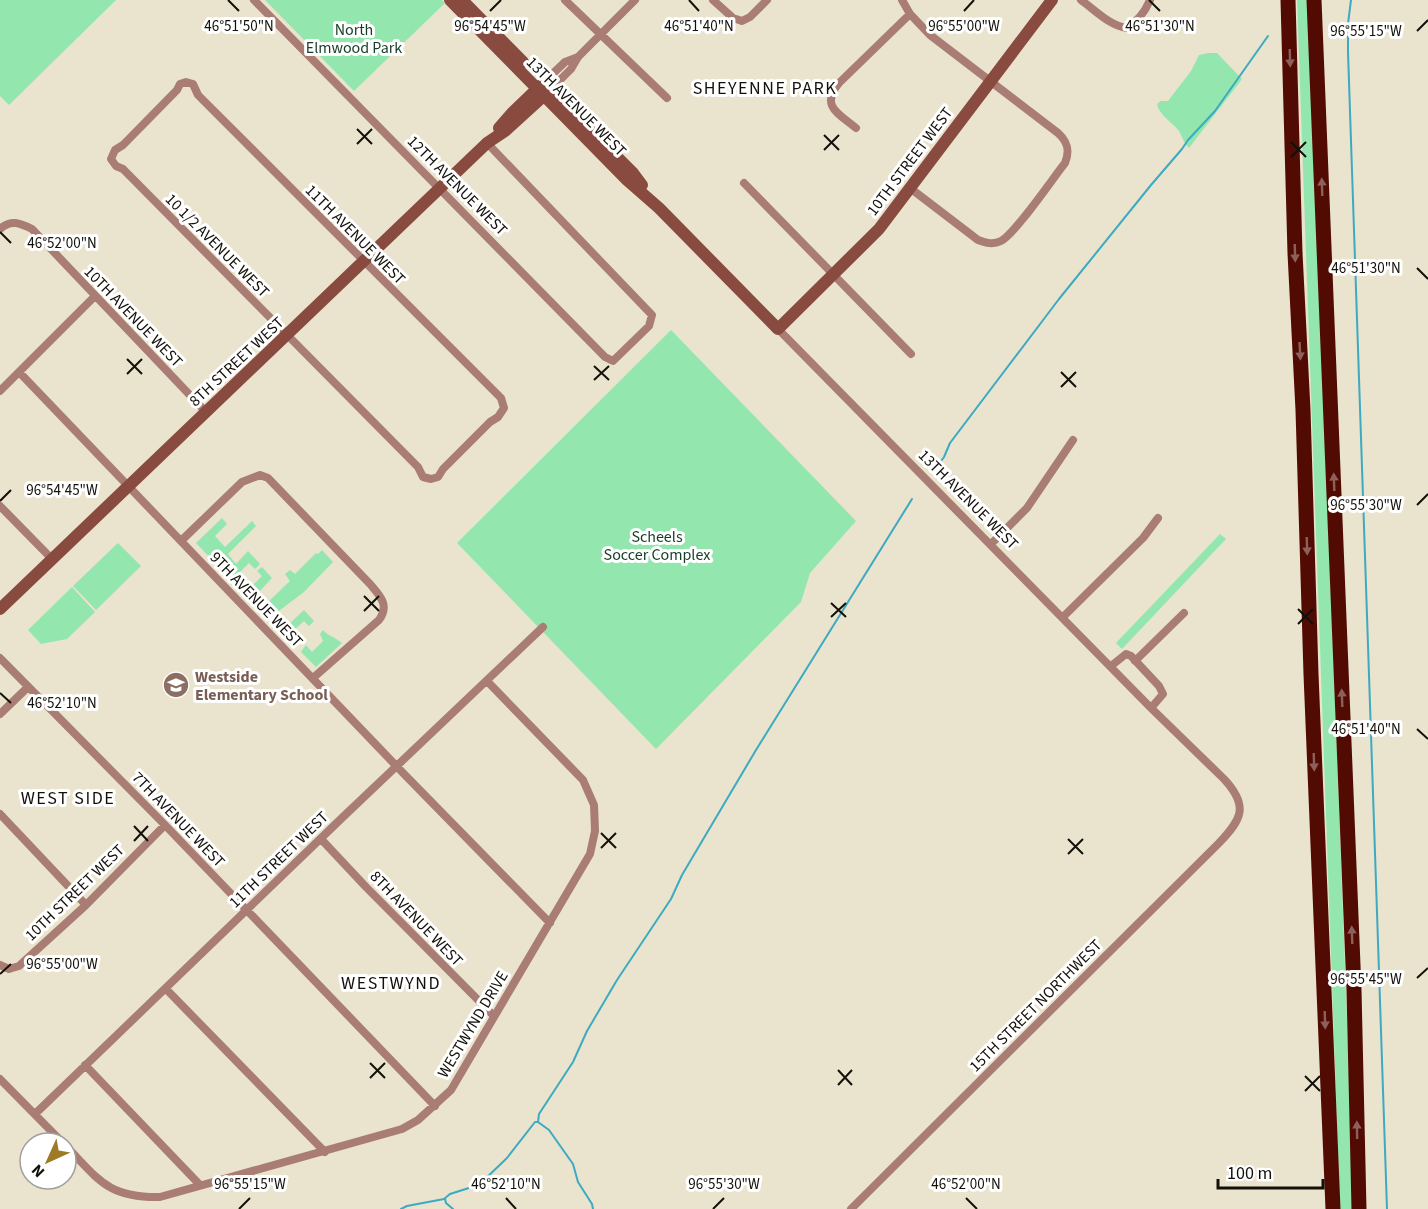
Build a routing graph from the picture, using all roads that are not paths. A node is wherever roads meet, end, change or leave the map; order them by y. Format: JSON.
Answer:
{"nodes":[{"id":1,"x":254,"y":0,"type":"edge"},
{"id":2,"x":450,"y":0,"type":"edge"},
{"id":3,"x":462,"y":0,"type":"edge"},
{"id":4,"x":565,"y":0,"type":"edge"},
{"id":5,"x":635,"y":0,"type":"edge"},
{"id":6,"x":713,"y":0,"type":"edge"},
{"id":7,"x":767,"y":0,"type":"edge"},
{"id":8,"x":902,"y":0,"type":"edge"},
{"id":9,"x":1052,"y":0,"type":"edge"},
{"id":10,"x":1081,"y":0,"type":"edge"},
{"id":11,"x":1150,"y":0,"type":"edge"},
{"id":12,"x":1288,"y":0,"type":"edge"},
{"id":13,"x":1314,"y":0,"type":"edge"},
{"id":14,"x":910,"y":14,"type":"junction"},
{"id":15,"x":600,"y":35,"type":"junction"},
{"id":16,"x":186,"y":82,"type":"joint"},
{"id":17,"x":990,"y":82,"type":"junction"},
{"id":18,"x":543,"y":89,"type":"junction"},
{"id":19,"x":668,"y":98,"type":"dead end"},
{"id":20,"x":856,"y":128,"type":"dead end"},
{"id":21,"x":491,"y":140,"type":"junction"},
{"id":22,"x":744,"y":183,"type":"dead end"},
{"id":23,"x":910,"y":188,"type":"junction"},
{"id":24,"x":441,"y":189,"type":"junction"},
{"id":25,"x":0,"y":229,"type":"edge"},
{"id":26,"x":364,"y":263,"type":"junction"},
{"id":27,"x":833,"y":274,"type":"junction"},
{"id":28,"x":94,"y":297,"type":"junction"},
{"id":29,"x":777,"y":329,"type":"junction"},
{"id":30,"x":287,"y":336,"type":"junction"},
{"id":31,"x":911,"y":354,"type":"dead end"},
{"id":32,"x":19,"y":372,"type":"junction"},
{"id":33,"x":0,"y":390,"type":"edge"},
{"id":34,"x":206,"y":412,"type":"junction"},
{"id":35,"x":1073,"y":440,"type":"dead end"},
{"id":36,"x":431,"y":479,"type":"joint"},
{"id":37,"x":129,"y":485,"type":"junction"},
{"id":38,"x":0,"y":506,"type":"edge"},
{"id":39,"x":1158,"y":518,"type":"dead end"},
{"id":40,"x":182,"y":540,"type":"junction"},
{"id":41,"x":991,"y":544,"type":"junction"},
{"id":42,"x":52,"y":559,"type":"junction"},
{"id":43,"x":0,"y":609,"type":"edge"},
{"id":44,"x":1184,"y":613,"type":"dead end"},
{"id":45,"x":1063,"y":617,"type":"junction"},
{"id":46,"x":543,"y":627,"type":"dead end"},
{"id":47,"x":0,"y":658,"type":"edge"},
{"id":48,"x":1135,"y":661,"type":"junction"},
{"id":49,"x":1111,"y":666,"type":"junction"},
{"id":50,"x":313,"y":678,"type":"junction"},
{"id":51,"x":487,"y":681,"type":"junction"},
{"id":52,"x":28,"y":687,"type":"junction"},
{"id":53,"x":1151,"y":708,"type":"junction"},
{"id":54,"x":0,"y":714,"type":"edge"},
{"id":55,"x":396,"y":766,"type":"junction"},
{"id":56,"x":0,"y":814,"type":"edge"},
{"id":57,"x":1238,"y":820,"type":"joint"},
{"id":58,"x":165,"y":825,"type":"junction"},
{"id":59,"x":321,"y":839,"type":"junction"},
{"id":60,"x":86,"y":905,"type":"junction"},
{"id":61,"x":247,"y":910,"type":"junction"},
{"id":62,"x":550,"y":922,"type":"junction"},
{"id":63,"x":0,"y":965,"type":"edge"},
{"id":64,"x":166,"y":989,"type":"junction"},
{"id":65,"x":494,"y":1016,"type":"junction"},
{"id":66,"x":85,"y":1065,"type":"junction"},
{"id":67,"x":0,"y":1079,"type":"edge"},
{"id":68,"x":435,"y":1106,"type":"junction"},
{"id":69,"x":35,"y":1114,"type":"junction"},
{"id":70,"x":51,"y":1131,"type":"edge"},
{"id":71,"x":325,"y":1152,"type":"junction"},
{"id":72,"x":78,"y":1158,"type":"edge"},
{"id":73,"x":200,"y":1185,"type":"junction"},
{"id":74,"x":850,"y":1209,"type":"edge"},
{"id":75,"x":1333,"y":1209,"type":"edge"},
{"id":76,"x":1359,"y":1209,"type":"edge"}],
"edges":[{"from":1,"to":24,"type":"street","name":"12TH AVENUE WEST"},
{"from":2,"to":18,"type":"street","name":"13TH AVENUE WEST"},
{"from":3,"to":18,"type":"street","name":"13TH AVENUE WEST"},
{"from":4,"to":15,"type":"street"},
{"from":5,"to":15,"type":"street","name":"8TH STREET WEST"},
{"from":6,"to":7,"type":"street"},
{"from":8,"to":14,"type":"street"},
{"from":9,"to":17,"type":"street","name":"10TH STREET WEST"},
{"from":10,"to":11,"type":"street"},
{"from":12,"to":75,"type":"highway","one_way":true},
{"from":76,"to":13,"type":"highway","one_way":true},
{"from":14,"to":17,"type":"street"},
{"from":14,"to":20,"type":"street"},
{"from":15,"to":18,"type":"street","name":"8TH STREET WEST"},
{"from":15,"to":19,"type":"street"},
{"from":16,"to":26,"type":"street","name":"11TH AVENUE WEST"},
{"from":16,"to":30,"type":"street","name":"10 1/2 AVENUE WEST"},
{"from":17,"to":23,"type":"street","name":"10TH STREET WEST"},
{"from":17,"to":23,"type":"street"},
{"from":18,"to":21,"type":"street","name":"8TH STREET WEST"},
{"from":18,"to":29,"type":"street","name":"13TH AVENUE WEST"},
{"from":21,"to":24,"type":"street","name":"8TH STREET WEST"},
{"from":21,"to":24,"type":"street","name":"12TH AVENUE WEST"},
{"from":22,"to":27,"type":"street"},
{"from":23,"to":27,"type":"street","name":"10TH STREET WEST"},
{"from":24,"to":26,"type":"street","name":"8TH STREET WEST"},
{"from":25,"to":28,"type":"street","name":"10TH AVENUE WEST"},
{"from":26,"to":30,"type":"street","name":"8TH STREET WEST"},
{"from":26,"to":36,"type":"street","name":"11TH AVENUE WEST"},
{"from":27,"to":29,"type":"street","name":"10TH STREET WEST"},
{"from":27,"to":31,"type":"street"},
{"from":28,"to":32,"type":"street"},
{"from":28,"to":34,"type":"street","name":"10TH AVENUE WEST"},
{"from":29,"to":41,"type":"street","name":"13TH AVENUE WEST"},
{"from":30,"to":34,"type":"street","name":"8TH STREET WEST"},
{"from":30,"to":36,"type":"street","name":"10 1/2 AVENUE WEST"},
{"from":32,"to":33,"type":"street"},
{"from":32,"to":37,"type":"street","name":"9TH AVENUE WEST"},
{"from":34,"to":37,"type":"street","name":"8TH STREET WEST"},
{"from":35,"to":41,"type":"street"},
{"from":37,"to":40,"type":"street","name":"9TH AVENUE WEST"},
{"from":37,"to":42,"type":"street","name":"8TH STREET WEST"},
{"from":38,"to":42,"type":"street"},
{"from":39,"to":45,"type":"street"},
{"from":40,"to":50,"type":"street","name":"9TH AVENUE WEST"},
{"from":40,"to":50,"type":"street"},
{"from":41,"to":45,"type":"street","name":"13TH AVENUE WEST"},
{"from":42,"to":43,"type":"street","name":"8TH STREET WEST"},
{"from":44,"to":48,"type":"street"},
{"from":45,"to":49,"type":"street","name":"13TH AVENUE WEST"},
{"from":46,"to":51,"type":"street","name":"11TH STREET WEST"},
{"from":47,"to":52,"type":"street","name":"7TH AVENUE WEST"},
{"from":48,"to":49,"type":"street"},
{"from":48,"to":53,"type":"street"},
{"from":49,"to":53,"type":"street","name":"13TH AVENUE WEST"},
{"from":50,"to":55,"type":"street","name":"9TH AVENUE WEST"},
{"from":51,"to":55,"type":"street","name":"11TH STREET WEST"},
{"from":51,"to":62,"type":"street","name":"WESTWYND DRIVE"},
{"from":52,"to":54,"type":"street"},
{"from":52,"to":58,"type":"street","name":"7TH AVENUE WEST"},
{"from":53,"to":57,"type":"street","name":"13TH AVENUE WEST"},
{"from":55,"to":59,"type":"street","name":"11TH STREET WEST"},
{"from":55,"to":62,"type":"street","name":"9TH AVENUE WEST"},
{"from":56,"to":60,"type":"street"},
{"from":57,"to":74,"type":"street","name":"15TH STREET NORTHWEST"},
{"from":58,"to":60,"type":"street","name":"10TH STREET WEST"},
{"from":58,"to":61,"type":"street","name":"7TH AVENUE WEST"},
{"from":59,"to":61,"type":"street","name":"11TH STREET WEST"},
{"from":59,"to":65,"type":"street","name":"8TH AVENUE WEST"},
{"from":60,"to":63,"type":"street","name":"10TH STREET WEST"},
{"from":61,"to":64,"type":"street","name":"11TH STREET WEST"},
{"from":61,"to":68,"type":"street","name":"7TH AVENUE WEST"},
{"from":62,"to":65,"type":"street","name":"WESTWYND DRIVE"},
{"from":64,"to":66,"type":"street","name":"11TH STREET WEST"},
{"from":64,"to":71,"type":"street"},
{"from":65,"to":68,"type":"street","name":"WESTWYND DRIVE"},
{"from":66,"to":69,"type":"street","name":"11TH STREET WEST"},
{"from":66,"to":73,"type":"street"},
{"from":67,"to":69,"type":"street"},
{"from":68,"to":71,"type":"street","name":"WESTWYND DRIVE"},
{"from":69,"to":70,"type":"street"},
{"from":71,"to":73,"type":"street","name":"WESTWYND DRIVE"},
{"from":72,"to":73,"type":"street","name":"WESTWYND DRIVE"}]}
